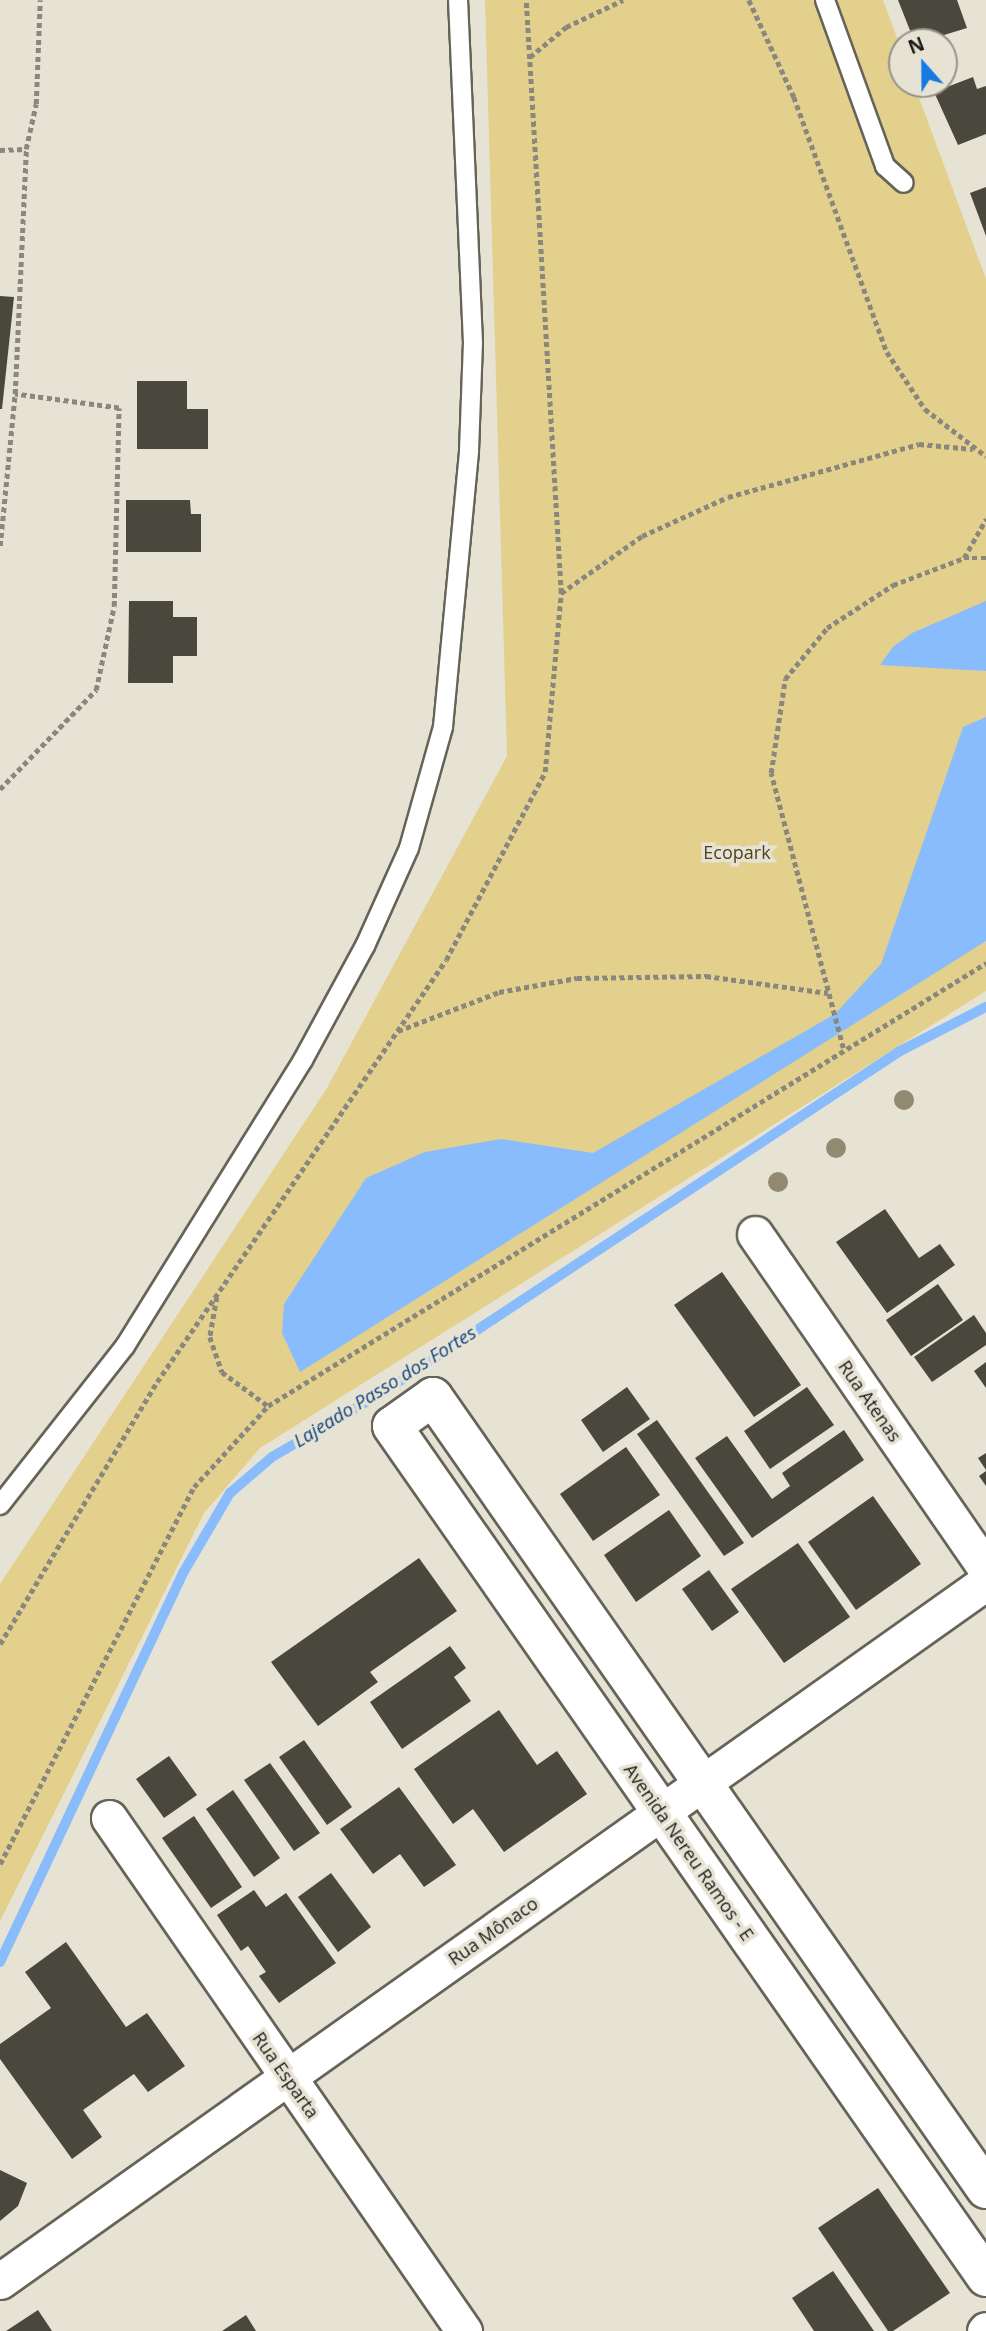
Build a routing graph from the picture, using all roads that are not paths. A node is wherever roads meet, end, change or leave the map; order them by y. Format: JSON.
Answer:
{"nodes":[{"id":1,"x":458,"y":0,"type":"edge"},
{"id":2,"x":825,"y":0,"type":"edge"},
{"id":3,"x":904,"y":183,"type":"dead end"},
{"id":4,"x":755,"y":1234,"type":"dead end"},
{"id":5,"x":0,"y":1506,"type":"edge"},
{"id":6,"x":986,"y":1569,"type":"edge"},
{"id":7,"x":986,"y":1582,"type":"edge"},
{"id":8,"x":576,"y":1602,"type":"junction"},
{"id":9,"x":534,"y":1630,"type":"junction"},
{"id":10,"x":702,"y":1783,"type":"junction"},
{"id":11,"x":661,"y":1812,"type":"junction"},
{"id":12,"x":109,"y":1818,"type":"dead end"},
{"id":13,"x":854,"y":2001,"type":"junction"},
{"id":14,"x":813,"y":2029,"type":"junction"},
{"id":15,"x":288,"y":2077,"type":"junction"},
{"id":16,"x":986,"y":2189,"type":"edge"},
{"id":17,"x":986,"y":2277,"type":"edge"},
{"id":18,"x":0,"y":2281,"type":"edge"},
{"id":19,"x":464,"y":2331,"type":"edge"}],
"edges":[{"from":1,"to":5,"type":"lane"},
{"from":2,"to":3,"type":"lane"},
{"from":4,"to":6,"type":"street","name":"Rua Atenas"},
{"from":7,"to":10,"type":"street","name":"Rua Mônaco"},
{"from":8,"to":9,"type":"street"},
{"from":8,"to":9,"type":"street","name":"Avenida Nereu Ramos - E"},
{"from":8,"to":10,"type":"street"},
{"from":9,"to":11,"type":"street","name":"Avenida Nereu Ramos - E"},
{"from":10,"to":11,"type":"street","name":"Rua Mônaco"},
{"from":10,"to":13,"type":"street"},
{"from":11,"to":14,"type":"street","name":"Avenida Nereu Ramos - E"},
{"from":11,"to":15,"type":"street","name":"Rua Mônaco"},
{"from":12,"to":15,"type":"street","name":"Rua Esparta"},
{"from":13,"to":14,"type":"street"},
{"from":13,"to":16,"type":"street"},
{"from":14,"to":17,"type":"street","name":"Avenida Nereu Ramos - E"},
{"from":15,"to":18,"type":"street","name":"Rua Mônaco"},
{"from":15,"to":19,"type":"street","name":"Rua Esparta"}]}
